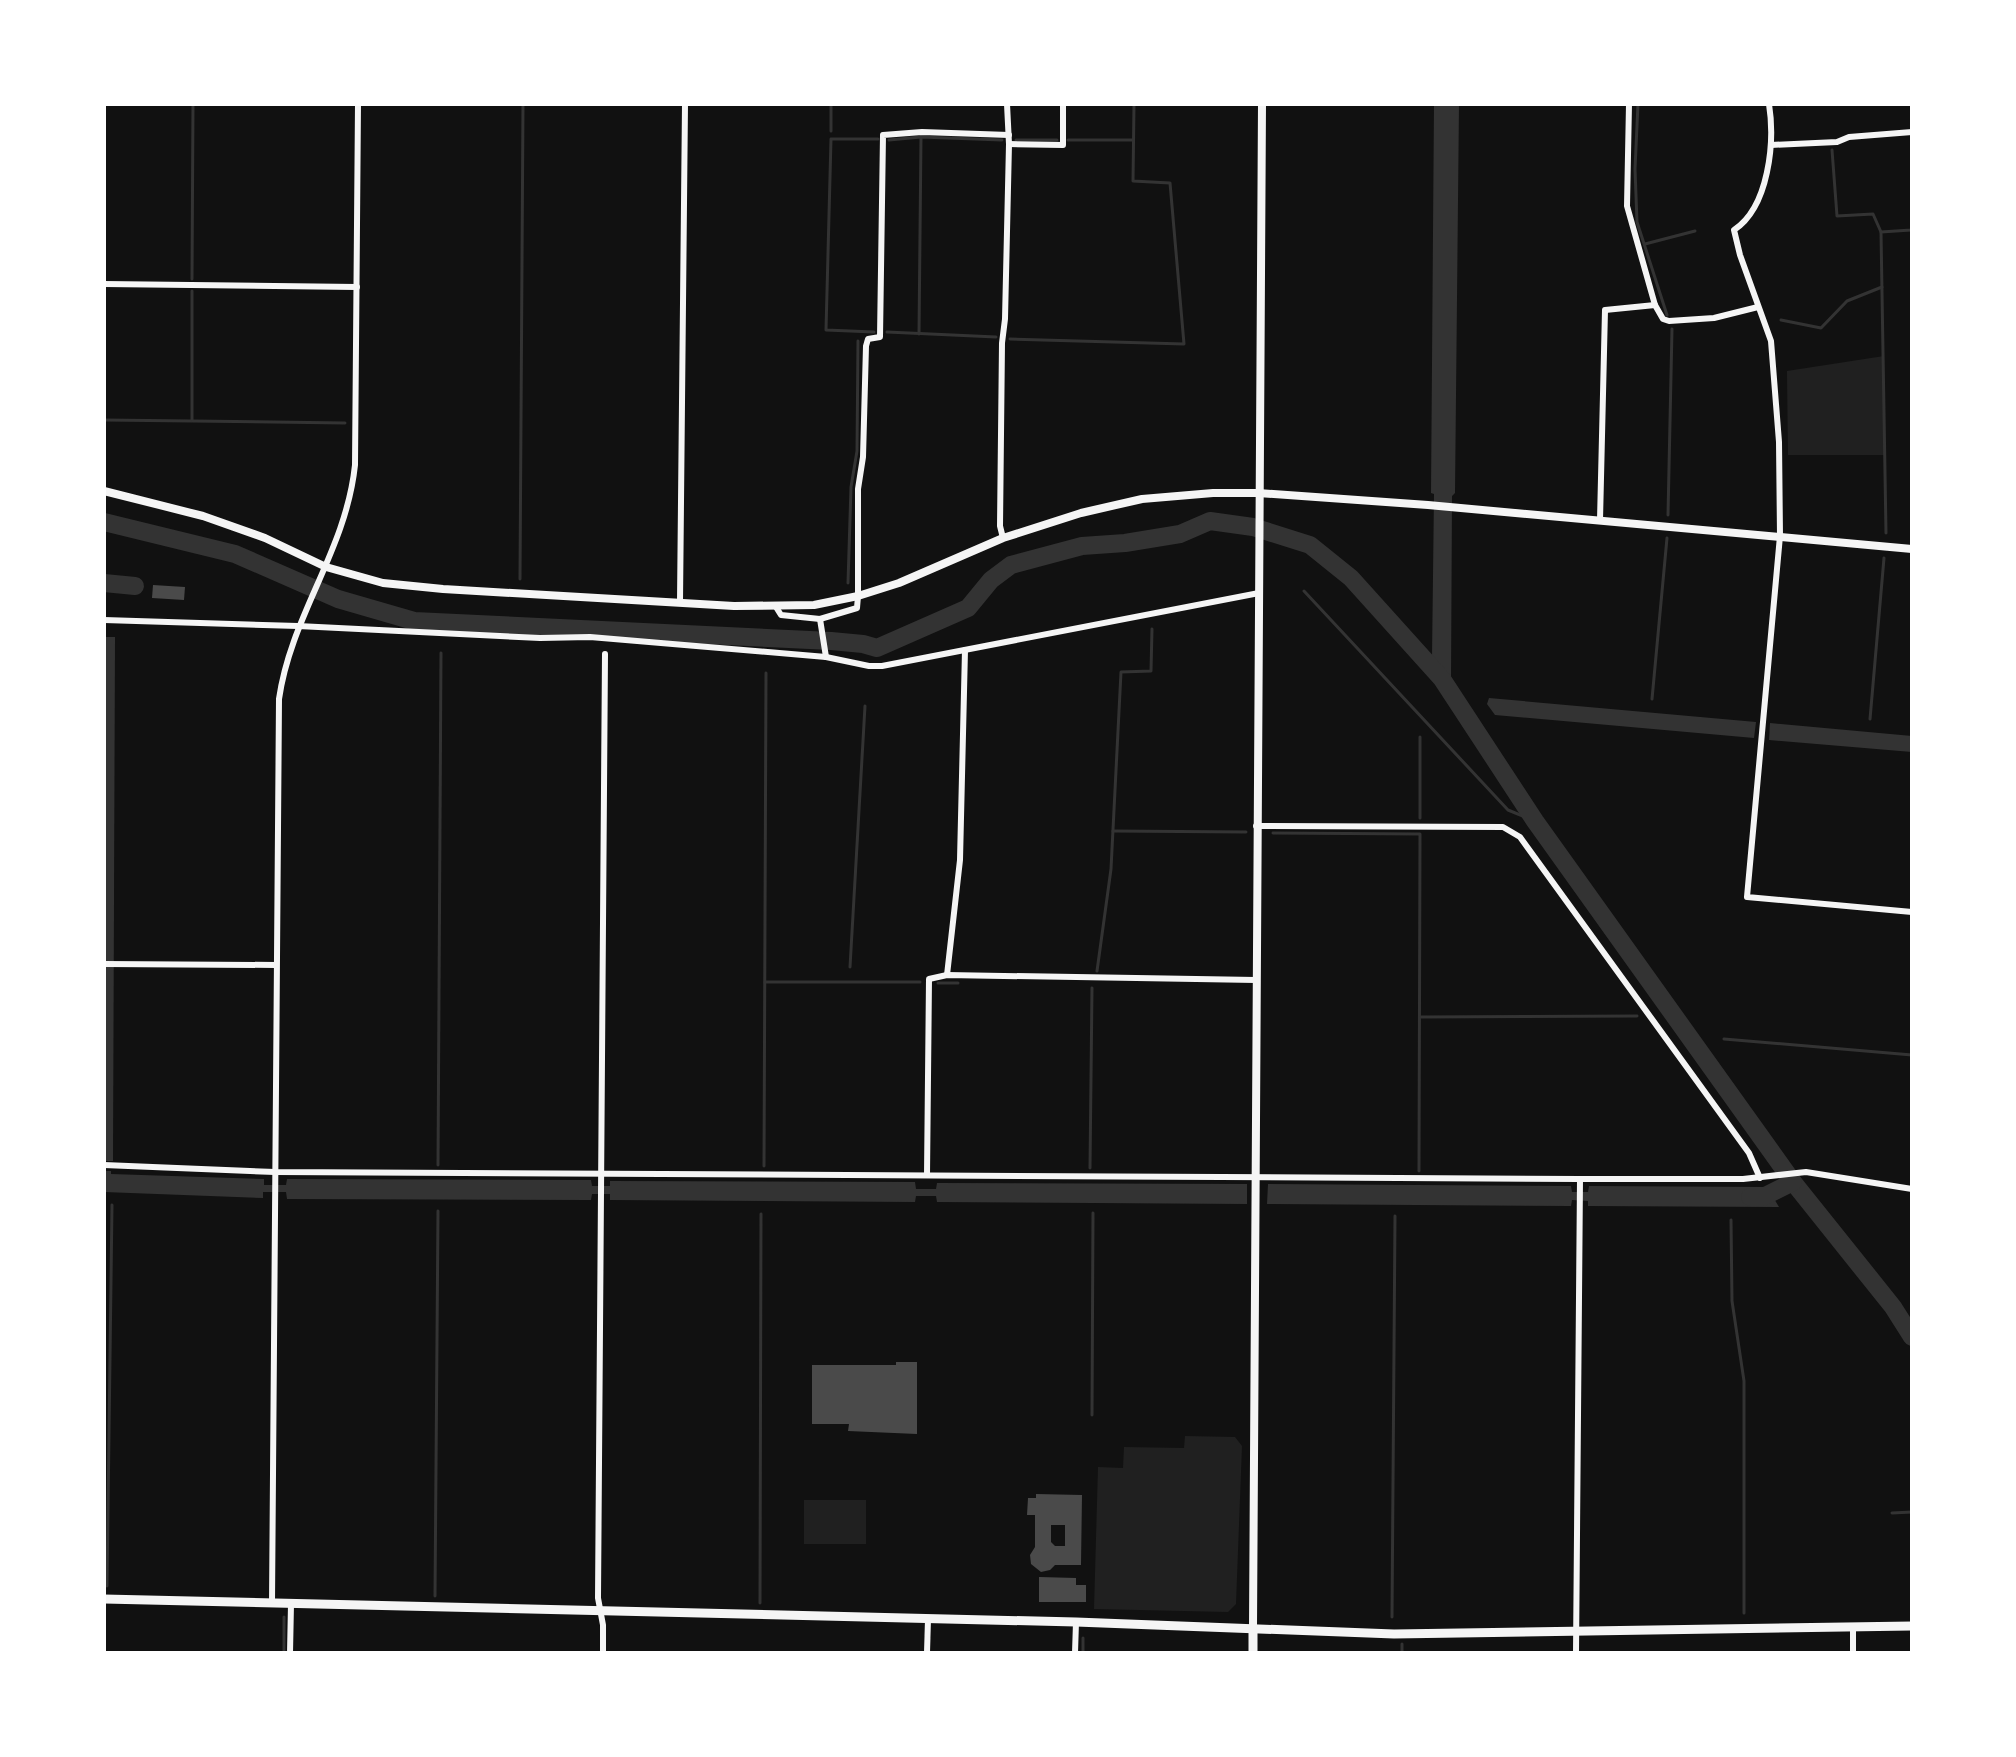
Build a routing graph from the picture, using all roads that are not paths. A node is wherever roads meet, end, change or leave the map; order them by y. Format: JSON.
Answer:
{"nodes":[{"id":1,"x":358,"y":104,"type":"edge"},
{"id":2,"x":685,"y":104,"type":"edge"},
{"id":3,"x":1007,"y":104,"type":"edge"},
{"id":4,"x":1063,"y":104,"type":"edge"},
{"id":5,"x":1262,"y":104,"type":"edge"},
{"id":6,"x":1629,"y":104,"type":"edge"},
{"id":7,"x":1769,"y":104,"type":"edge"},
{"id":8,"x":1912,"y":132,"type":"edge"},
{"id":9,"x":1009,"y":135,"type":"junction"},
{"id":10,"x":1009,"y":144,"type":"junction"},
{"id":11,"x":1771,"y":145,"type":"junction"},
{"id":12,"x":104,"y":284,"type":"edge"},
{"id":13,"x":357,"y":287,"type":"junction"},
{"id":14,"x":1655,"y":305,"type":"junction"},
{"id":15,"x":1758,"y":307,"type":"junction"},
{"id":16,"x":104,"y":491,"type":"edge"},
{"id":17,"x":1258,"y":493,"type":"junction"},
{"id":18,"x":1600,"y":520,"type":"junction"},
{"id":19,"x":1780,"y":536,"type":"junction"},
{"id":20,"x":1003,"y":538,"type":"junction"},
{"id":21,"x":1912,"y":549,"type":"edge"},
{"id":22,"x":324,"y":572,"type":"junction"},
{"id":23,"x":1259,"y":593,"type":"junction"},
{"id":24,"x":858,"y":596,"type":"junction"},
{"id":25,"x":680,"y":602,"type":"junction"},
{"id":26,"x":776,"y":607,"type":"junction"},
{"id":27,"x":104,"y":620,"type":"edge"},
{"id":28,"x":820,"y":620,"type":"junction"},
{"id":29,"x":298,"y":626,"type":"junction"},
{"id":30,"x":965,"y":650,"type":"junction"},
{"id":31,"x":605,"y":654,"type":"dead end"},
{"id":32,"x":825,"y":654,"type":"junction"},
{"id":33,"x":1256,"y":826,"type":"junction"},
{"id":34,"x":1912,"y":912,"type":"edge"},
{"id":35,"x":104,"y":964,"type":"edge"},
{"id":36,"x":276,"y":965,"type":"junction"},
{"id":37,"x":947,"y":975,"type":"junction"},
{"id":38,"x":1256,"y":980,"type":"junction"},
{"id":39,"x":104,"y":1165,"type":"edge"},
{"id":40,"x":275,"y":1172,"type":"junction"},
{"id":41,"x":601,"y":1173,"type":"junction"},
{"id":42,"x":927,"y":1175,"type":"junction"},
{"id":43,"x":1257,"y":1177,"type":"junction"},
{"id":44,"x":1764,"y":1178,"type":"junction"},
{"id":45,"x":1580,"y":1179,"type":"junction"},
{"id":46,"x":1912,"y":1189,"type":"edge"},
{"id":47,"x":104,"y":1599,"type":"edge"},
{"id":48,"x":272,"y":1603,"type":"junction"},
{"id":49,"x":291,"y":1604,"type":"junction"},
{"id":50,"x":601,"y":1612,"type":"junction"},
{"id":51,"x":928,"y":1619,"type":"junction"},
{"id":52,"x":1076,"y":1622,"type":"junction"},
{"id":53,"x":1912,"y":1626,"type":"edge"},
{"id":54,"x":1853,"y":1627,"type":"junction"},
{"id":55,"x":1253,"y":1628,"type":"junction"},
{"id":56,"x":1577,"y":1632,"type":"junction"},
{"id":57,"x":290,"y":1653,"type":"edge"},
{"id":58,"x":603,"y":1653,"type":"edge"},
{"id":59,"x":927,"y":1653,"type":"edge"},
{"id":60,"x":1075,"y":1653,"type":"edge"},
{"id":61,"x":1253,"y":1653,"type":"edge"},
{"id":62,"x":1576,"y":1653,"type":"edge"},
{"id":63,"x":1853,"y":1653,"type":"edge"}],
"edges":[{"from":1,"to":13,"type":"street"},
{"from":2,"to":25,"type":"street"},
{"from":3,"to":9,"type":"street"},
{"from":4,"to":10,"type":"street"},
{"from":5,"to":17,"type":"street"},
{"from":6,"to":14,"type":"street"},
{"from":7,"to":11,"type":"street"},
{"from":8,"to":11,"type":"street"},
{"from":9,"to":10,"type":"street"},
{"from":9,"to":24,"type":"street"},
{"from":10,"to":20,"type":"street"},
{"from":11,"to":15,"type":"street"},
{"from":12,"to":13,"type":"street"},
{"from":13,"to":22,"type":"street"},
{"from":14,"to":15,"type":"street"},
{"from":14,"to":18,"type":"street"},
{"from":15,"to":19,"type":"street"},
{"from":16,"to":22,"type":"street"},
{"from":17,"to":18,"type":"street"},
{"from":17,"to":20,"type":"street"},
{"from":17,"to":23,"type":"street"},
{"from":18,"to":19,"type":"street"},
{"from":19,"to":21,"type":"street"},
{"from":19,"to":34,"type":"street"},
{"from":20,"to":24,"type":"street"},
{"from":22,"to":25,"type":"street"},
{"from":22,"to":29,"type":"street"},
{"from":23,"to":30,"type":"street"},
{"from":23,"to":33,"type":"street"},
{"from":24,"to":26,"type":"street"},
{"from":24,"to":28,"type":"street"},
{"from":25,"to":26,"type":"street"},
{"from":26,"to":28,"type":"street"},
{"from":27,"to":29,"type":"street"},
{"from":28,"to":32,"type":"street"},
{"from":29,"to":32,"type":"street"},
{"from":29,"to":36,"type":"street"},
{"from":30,"to":32,"type":"street"},
{"from":30,"to":37,"type":"street"},
{"from":31,"to":41,"type":"street"},
{"from":33,"to":38,"type":"street"},
{"from":33,"to":44,"type":"street"},
{"from":35,"to":36,"type":"street"},
{"from":36,"to":40,"type":"street"},
{"from":37,"to":38,"type":"street"},
{"from":37,"to":42,"type":"street"},
{"from":38,"to":43,"type":"street"},
{"from":39,"to":40,"type":"street"},
{"from":40,"to":41,"type":"street"},
{"from":40,"to":48,"type":"street"},
{"from":41,"to":42,"type":"street"},
{"from":41,"to":50,"type":"street"},
{"from":42,"to":43,"type":"street"},
{"from":43,"to":45,"type":"street"},
{"from":43,"to":55,"type":"street"},
{"from":44,"to":45,"type":"street"},
{"from":44,"to":46,"type":"street"},
{"from":45,"to":56,"type":"street"},
{"from":47,"to":48,"type":"main road"},
{"from":48,"to":49,"type":"main road"},
{"from":49,"to":50,"type":"main road"},
{"from":49,"to":57,"type":"street"},
{"from":50,"to":51,"type":"main road"},
{"from":50,"to":58,"type":"street"},
{"from":51,"to":52,"type":"main road"},
{"from":51,"to":59,"type":"street"},
{"from":52,"to":55,"type":"main road"},
{"from":52,"to":60,"type":"street"},
{"from":53,"to":54,"type":"main road"},
{"from":54,"to":56,"type":"main road"},
{"from":54,"to":63,"type":"street"},
{"from":55,"to":56,"type":"main road"},
{"from":55,"to":61,"type":"main road"},
{"from":56,"to":62,"type":"street"}]}
